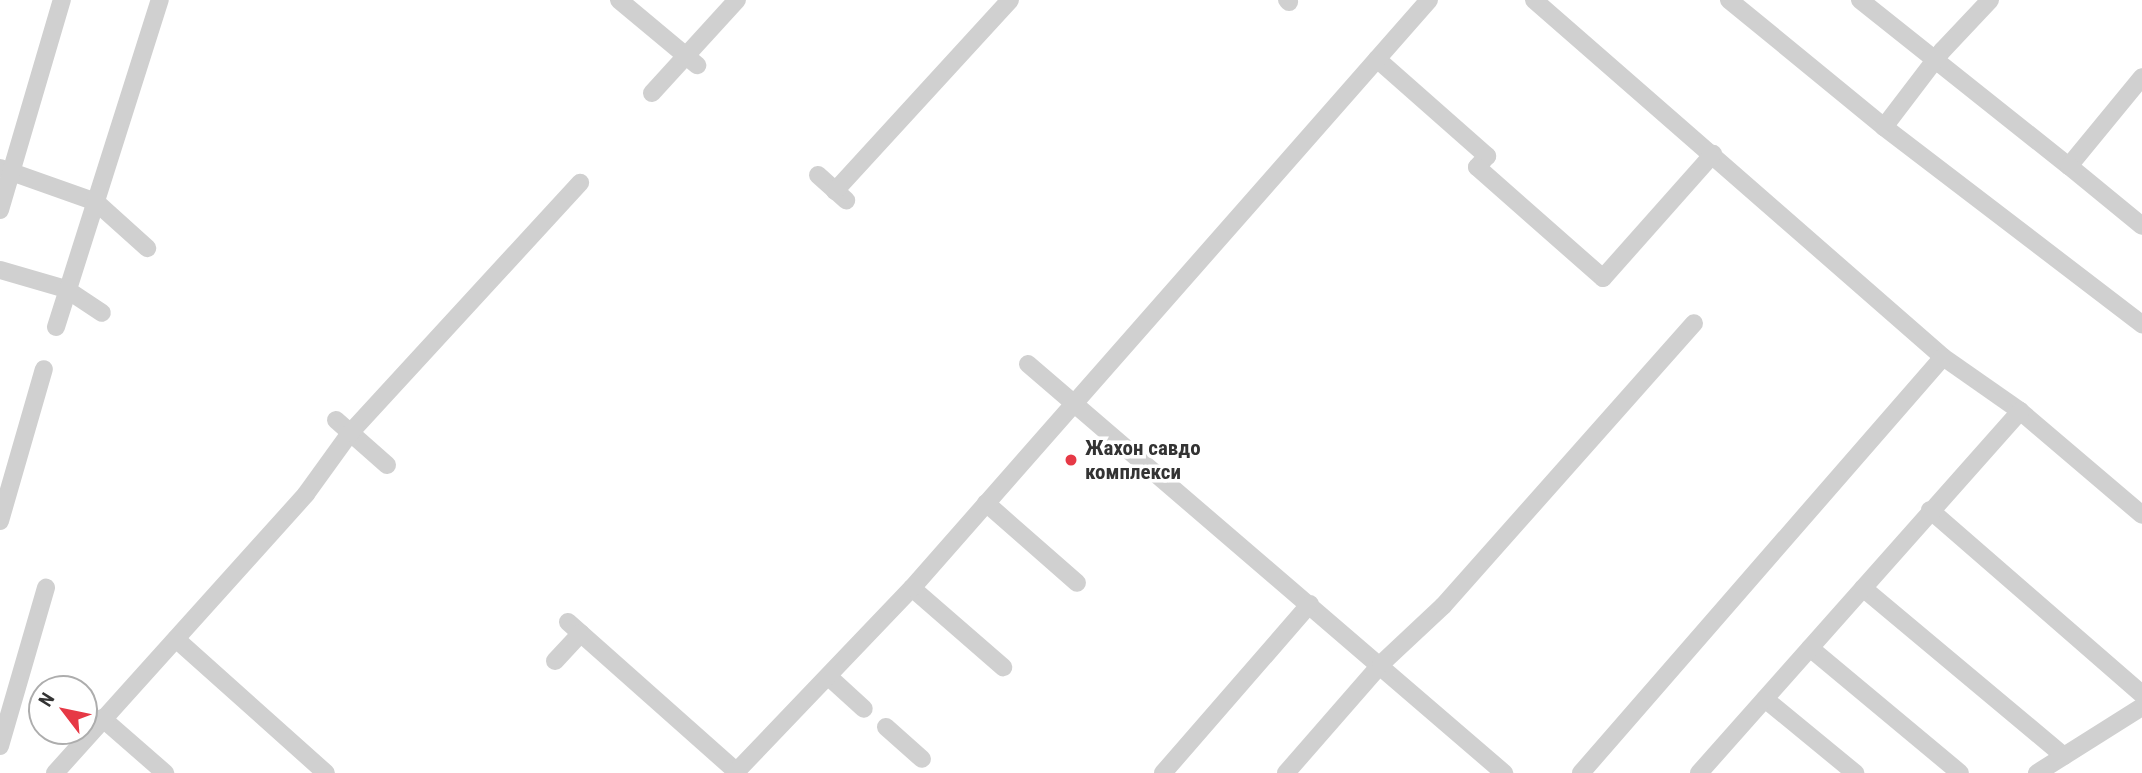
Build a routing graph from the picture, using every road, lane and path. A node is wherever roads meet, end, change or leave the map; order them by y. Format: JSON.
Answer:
{"nodes":[{"id":1,"x":62,"y":0,"type":"edge"},
{"id":2,"x":160,"y":0,"type":"edge"},
{"id":3,"x":619,"y":0,"type":"edge"},
{"id":4,"x":737,"y":0,"type":"edge"},
{"id":5,"x":1010,"y":0,"type":"edge"},
{"id":6,"x":1429,"y":0,"type":"edge"},
{"id":7,"x":1534,"y":0,"type":"edge"},
{"id":8,"x":1729,"y":0,"type":"edge"},
{"id":9,"x":1860,"y":0,"type":"edge"},
{"id":10,"x":1990,"y":0,"type":"edge"},
{"id":11,"x":1377,"y":59,"type":"junction"},
{"id":12,"x":1936,"y":60,"type":"junction"},
{"id":13,"x":692,"y":61,"type":"junction"},
{"id":14,"x":2142,"y":77,"type":"edge"},
{"id":15,"x":652,"y":93,"type":"dead end"},
{"id":16,"x":1884,"y":128,"type":"junction"},
{"id":17,"x":1713,"y":154,"type":"junction"},
{"id":18,"x":2069,"y":166,"type":"junction"},
{"id":19,"x":5,"y":169,"type":"edge"},
{"id":20,"x":818,"y":175,"type":"dead end"},
{"id":21,"x":580,"y":183,"type":"dead end"},
{"id":22,"x":96,"y":202,"type":"junction"},
{"id":23,"x":0,"y":210,"type":"edge"},
{"id":24,"x":2142,"y":226,"type":"edge"},
{"id":25,"x":147,"y":248,"type":"dead end"},
{"id":26,"x":0,"y":270,"type":"edge"},
{"id":27,"x":66,"y":289,"type":"junction"},
{"id":28,"x":102,"y":313,"type":"dead end"},
{"id":29,"x":1694,"y":323,"type":"dead end"},
{"id":30,"x":2142,"y":324,"type":"edge"},
{"id":31,"x":55,"y":327,"type":"dead end"},
{"id":32,"x":1943,"y":357,"type":"junction"},
{"id":33,"x":1028,"y":364,"type":"dead end"},
{"id":34,"x":44,"y":369,"type":"dead end"},
{"id":35,"x":1076,"y":402,"type":"junction"},
{"id":36,"x":2020,"y":411,"type":"junction"},
{"id":37,"x":336,"y":420,"type":"dead end"},
{"id":38,"x":351,"y":433,"type":"junction"},
{"id":39,"x":387,"y":465,"type":"dead end"},
{"id":40,"x":986,"y":503,"type":"junction"},
{"id":41,"x":1930,"y":510,"type":"junction"},
{"id":42,"x":2142,"y":515,"type":"edge"},
{"id":43,"x":0,"y":521,"type":"edge"},
{"id":44,"x":1077,"y":583,"type":"dead end"},
{"id":45,"x":46,"y":588,"type":"dead end"},
{"id":46,"x":912,"y":588,"type":"junction"},
{"id":47,"x":1863,"y":588,"type":"junction"},
{"id":48,"x":1310,"y":604,"type":"junction"},
{"id":49,"x":176,"y":639,"type":"junction"},
{"id":50,"x":1810,"y":648,"type":"junction"},
{"id":51,"x":555,"y":660,"type":"dead end"},
{"id":52,"x":1381,"y":664,"type":"junction"},
{"id":53,"x":1003,"y":667,"type":"dead end"},
{"id":54,"x":829,"y":677,"type":"junction"},
{"id":55,"x":2142,"y":694,"type":"edge"},
{"id":56,"x":1765,"y":699,"type":"junction"},
{"id":57,"x":2142,"y":707,"type":"edge"},
{"id":58,"x":864,"y":709,"type":"dead end"},
{"id":59,"x":102,"y":718,"type":"junction"},
{"id":60,"x":886,"y":727,"type":"dead end"},
{"id":61,"x":0,"y":746,"type":"edge"},
{"id":62,"x":2064,"y":756,"type":"junction"},
{"id":63,"x":922,"y":759,"type":"dead end"},
{"id":64,"x":1291,"y":771,"type":"edge"},
{"id":65,"x":737,"y":772,"type":"edge"},
{"id":66,"x":1704,"y":772,"type":"edge"},
{"id":67,"x":55,"y":773,"type":"edge"},
{"id":68,"x":164,"y":773,"type":"edge"},
{"id":69,"x":326,"y":773,"type":"edge"},
{"id":70,"x":1163,"y":773,"type":"edge"},
{"id":71,"x":1504,"y":773,"type":"edge"},
{"id":72,"x":1581,"y":773,"type":"edge"},
{"id":73,"x":1855,"y":773,"type":"edge"},
{"id":74,"x":1960,"y":773,"type":"edge"},
{"id":75,"x":2037,"y":773,"type":"edge"}],
"edges":[{"from":1,"to":19,"type":"lane"},
{"from":2,"to":22,"type":"lane"},
{"from":3,"to":13,"type":"lane"},
{"from":4,"to":13,"type":"lane"},
{"from":5,"to":20,"type":"lane"},
{"from":6,"to":11,"type":"lane"},
{"from":7,"to":17,"type":"lane"},
{"from":8,"to":16,"type":"lane"},
{"from":9,"to":12,"type":"lane"},
{"from":10,"to":12,"type":"lane"},
{"from":11,"to":17,"type":"lane"},
{"from":11,"to":35,"type":"lane"},
{"from":12,"to":16,"type":"lane"},
{"from":12,"to":18,"type":"lane"},
{"from":13,"to":15,"type":"lane"},
{"from":14,"to":18,"type":"lane"},
{"from":16,"to":30,"type":"lane"},
{"from":17,"to":32,"type":"lane"},
{"from":18,"to":24,"type":"lane"},
{"from":19,"to":22,"type":"lane"},
{"from":19,"to":23,"type":"lane"},
{"from":21,"to":38,"type":"lane"},
{"from":22,"to":25,"type":"lane"},
{"from":22,"to":27,"type":"lane"},
{"from":26,"to":27,"type":"lane"},
{"from":27,"to":28,"type":"lane"},
{"from":27,"to":31,"type":"lane"},
{"from":29,"to":52,"type":"lane"},
{"from":32,"to":36,"type":"lane"},
{"from":32,"to":72,"type":"lane"},
{"from":33,"to":35,"type":"lane"},
{"from":34,"to":43,"type":"lane"},
{"from":35,"to":40,"type":"lane"},
{"from":35,"to":48,"type":"lane"},
{"from":36,"to":41,"type":"lane"},
{"from":36,"to":42,"type":"lane"},
{"from":37,"to":38,"type":"lane"},
{"from":38,"to":39,"type":"lane"},
{"from":38,"to":49,"type":"lane"},
{"from":40,"to":44,"type":"lane"},
{"from":40,"to":46,"type":"lane"},
{"from":41,"to":47,"type":"lane"},
{"from":41,"to":55,"type":"lane"},
{"from":45,"to":61,"type":"lane"},
{"from":46,"to":53,"type":"lane"},
{"from":46,"to":54,"type":"lane"},
{"from":47,"to":50,"type":"lane"},
{"from":47,"to":62,"type":"lane"},
{"from":48,"to":52,"type":"lane"},
{"from":48,"to":70,"type":"lane"},
{"from":49,"to":59,"type":"lane"},
{"from":49,"to":69,"type":"lane"},
{"from":50,"to":56,"type":"lane"},
{"from":50,"to":74,"type":"lane"},
{"from":51,"to":65,"type":"lane"},
{"from":52,"to":64,"type":"lane"},
{"from":52,"to":71,"type":"lane"},
{"from":54,"to":58,"type":"lane"},
{"from":54,"to":65,"type":"lane"},
{"from":56,"to":66,"type":"lane"},
{"from":56,"to":73,"type":"lane"},
{"from":57,"to":62,"type":"lane"},
{"from":59,"to":67,"type":"lane"},
{"from":59,"to":68,"type":"lane"},
{"from":60,"to":63,"type":"lane"},
{"from":62,"to":75,"type":"lane"}]}
